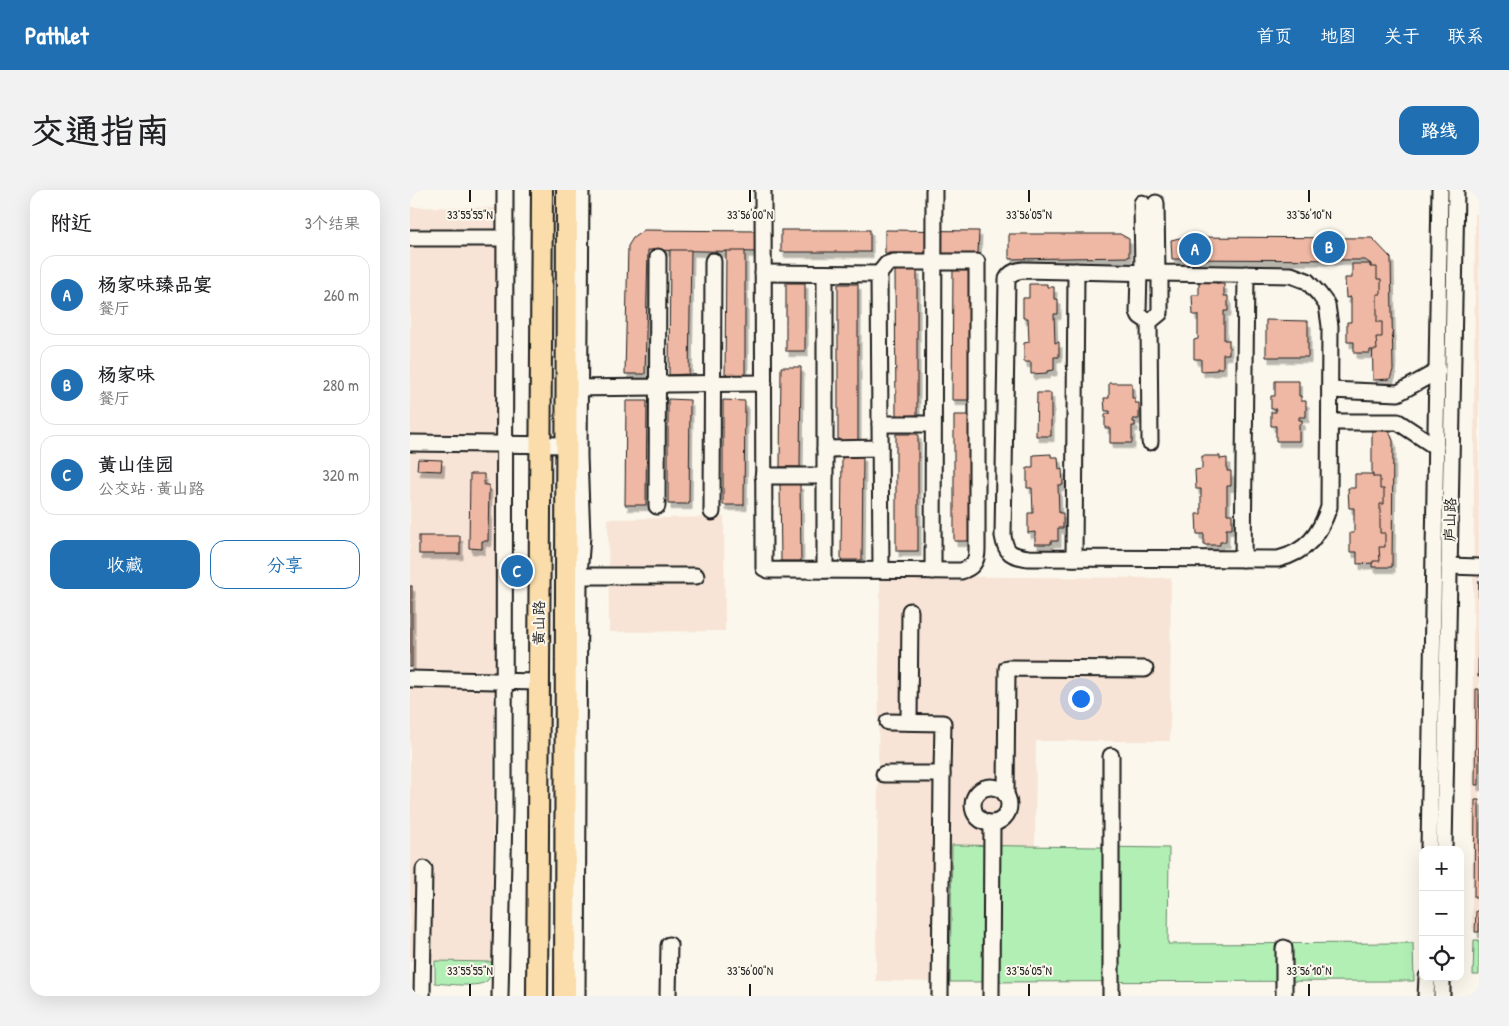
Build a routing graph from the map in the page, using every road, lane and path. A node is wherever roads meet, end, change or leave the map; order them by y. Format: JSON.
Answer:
{"nodes":[{"id":1,"x":505,"y":190,"type":"edge"},
{"id":2,"x":542,"y":190,"type":"edge"},
{"id":3,"x":567,"y":190,"type":"edge"},
{"id":4,"x":581,"y":190,"type":"edge"},
{"id":5,"x":763,"y":190,"type":"edge"},
{"id":6,"x":934,"y":190,"type":"edge"},
{"id":7,"x":1440,"y":190,"type":"edge"},
{"id":8,"x":1456,"y":190,"type":"edge"},
{"id":9,"x":1149,"y":200,"type":"edge"},
{"id":10,"x":410,"y":238,"type":"edge"},
{"id":11,"x":505,"y":238,"type":"junction"},
{"id":12,"x":658,"y":257,"type":"dead end"},
{"id":13,"x":714,"y":261,"type":"dead end"},
{"id":14,"x":933,"y":262,"type":"junction"},
{"id":15,"x":1076,"y":271,"type":"junction"},
{"id":16,"x":1150,"y":272,"type":"junction"},
{"id":17,"x":763,"y":273,"type":"junction"},
{"id":18,"x":825,"y":274,"type":"junction"},
{"id":19,"x":879,"y":274,"type":"junction"},
{"id":20,"x":1246,"y":274,"type":"junction"},
{"id":21,"x":1149,"y":322,"type":"junction"},
{"id":22,"x":1438,"y":371,"type":"junction"},
{"id":23,"x":658,"y":387,"type":"junction"},
{"id":24,"x":573,"y":388,"type":"junction"},
{"id":25,"x":713,"y":388,"type":"junction"},
{"id":26,"x":764,"y":388,"type":"junction"},
{"id":27,"x":1330,"y":390,"type":"junction"},
{"id":28,"x":1330,"y":422,"type":"junction"},
{"id":29,"x":880,"y":424,"type":"junction"},
{"id":30,"x":933,"y":424,"type":"junction"},
{"id":31,"x":1150,"y":442,"type":"dead end"},
{"id":32,"x":410,"y":443,"type":"edge"},
{"id":33,"x":505,"y":444,"type":"junction"},
{"id":34,"x":540,"y":445,"type":"junction"},
{"id":35,"x":566,"y":445,"type":"junction"},
{"id":36,"x":880,"y":448,"type":"junction"},
{"id":37,"x":1436,"y":448,"type":"junction"},
{"id":38,"x":825,"y":449,"type":"junction"},
{"id":39,"x":763,"y":476,"type":"junction"},
{"id":40,"x":825,"y":476,"type":"junction"},
{"id":41,"x":657,"y":506,"type":"dead end"},
{"id":42,"x":712,"y":512,"type":"dead end"},
{"id":43,"x":1074,"y":558,"type":"junction"},
{"id":44,"x":1243,"y":559,"type":"junction"},
{"id":45,"x":1449,"y":566,"type":"junction"},
{"id":46,"x":1479,"y":567,"type":"edge"},
{"id":47,"x":825,"y":570,"type":"junction"},
{"id":48,"x":881,"y":570,"type":"junction"},
{"id":49,"x":933,"y":571,"type":"junction"},
{"id":50,"x":572,"y":576,"type":"junction"},
{"id":51,"x":696,"y":576,"type":"dead end"},
{"id":52,"x":910,"y":611,"type":"dead end"},
{"id":53,"x":1144,"y":669,"type":"dead end"},
{"id":54,"x":410,"y":679,"type":"edge"},
{"id":55,"x":504,"y":681,"type":"junction"},
{"id":56,"x":539,"y":682,"type":"junction"},
{"id":57,"x":888,"y":722,"type":"dead end"},
{"id":58,"x":909,"y":722,"type":"junction"},
{"id":59,"x":1111,"y":756,"type":"dead end"},
{"id":60,"x":884,"y":774,"type":"dead end"},
{"id":61,"x":942,"y":774,"type":"junction"},
{"id":62,"x":1006,"y":794,"type":"junction"},
{"id":63,"x":992,"y":824,"type":"junction"},
{"id":64,"x":1429,"y":846,"type":"edge"},
{"id":65,"x":1444,"y":846,"type":"edge"},
{"id":66,"x":424,"y":869,"type":"dead end"},
{"id":67,"x":669,"y":945,"type":"dead end"},
{"id":68,"x":1284,"y":948,"type":"dead end"},
{"id":69,"x":1427,"y":981,"type":"edge"},
{"id":70,"x":1442,"y":981,"type":"edge"},
{"id":71,"x":422,"y":996,"type":"edge"},
{"id":72,"x":500,"y":996,"type":"edge"},
{"id":73,"x":537,"y":996,"type":"edge"},
{"id":74,"x":564,"y":996,"type":"edge"},
{"id":75,"x":577,"y":996,"type":"edge"},
{"id":76,"x":668,"y":996,"type":"edge"},
{"id":77,"x":940,"y":996,"type":"edge"},
{"id":78,"x":991,"y":996,"type":"edge"},
{"id":79,"x":1111,"y":996,"type":"edge"},
{"id":80,"x":1284,"y":996,"type":"edge"},
{"id":81,"x":1426,"y":996,"type":"edge"},
{"id":82,"x":1442,"y":996,"type":"edge"}],
"edges":[{"from":1,"to":11,"type":"street"},
{"from":2,"to":34,"type":"main road","name":"黄山路"},
{"from":3,"to":24,"type":"main road","name":"黄山路"},
{"from":4,"to":24,"type":"street"},
{"from":5,"to":17,"type":"street"},
{"from":6,"to":14,"type":"street"},
{"from":7,"to":22,"type":"street","name":"庐山路"},
{"from":8,"to":45,"type":"street","name":"庐山路"},
{"from":9,"to":16,"type":"street"},
{"from":10,"to":11,"type":"street"},
{"from":11,"to":33,"type":"street"},
{"from":12,"to":23,"type":"street"},
{"from":13,"to":25,"type":"street"},
{"from":14,"to":19,"type":"street"},
{"from":14,"to":30,"type":"street"},
{"from":14,"to":49,"type":"street"},
{"from":15,"to":16,"type":"street"},
{"from":15,"to":43,"type":"street"},
{"from":15,"to":43,"type":"street"},
{"from":16,"to":20,"type":"street"},
{"from":16,"to":21,"type":"street"},
{"from":16,"to":21,"type":"street"},
{"from":17,"to":18,"type":"street"},
{"from":17,"to":26,"type":"street"},
{"from":18,"to":19,"type":"street"},
{"from":18,"to":38,"type":"street"},
{"from":19,"to":29,"type":"street"},
{"from":20,"to":27,"type":"street"},
{"from":20,"to":44,"type":"street"},
{"from":21,"to":31,"type":"street"},
{"from":22,"to":27,"type":"street"},
{"from":22,"to":37,"type":"street","name":"庐山路"},
{"from":23,"to":24,"type":"street"},
{"from":23,"to":25,"type":"street"},
{"from":23,"to":41,"type":"street"},
{"from":24,"to":35,"type":"main road","name":"黄山路"},
{"from":24,"to":50,"type":"street"},
{"from":25,"to":26,"type":"street"},
{"from":25,"to":42,"type":"street"},
{"from":26,"to":39,"type":"street"},
{"from":27,"to":28,"type":"street"},
{"from":28,"to":37,"type":"street"},
{"from":28,"to":44,"type":"street"},
{"from":29,"to":30,"type":"street"},
{"from":29,"to":36,"type":"street"},
{"from":30,"to":49,"type":"street"},
{"from":32,"to":33,"type":"street"},
{"from":33,"to":34,"type":"street"},
{"from":33,"to":55,"type":"street"},
{"from":34,"to":35,"type":"street"},
{"from":34,"to":56,"type":"main road","name":"黄山路"},
{"from":35,"to":50,"type":"main road","name":"黄山路"},
{"from":36,"to":38,"type":"street"},
{"from":36,"to":48,"type":"street"},
{"from":37,"to":64,"type":"street","name":"庐山路"},
{"from":38,"to":40,"type":"street"},
{"from":39,"to":40,"type":"street"},
{"from":39,"to":47,"type":"street"},
{"from":40,"to":47,"type":"street"},
{"from":43,"to":44,"type":"street"},
{"from":45,"to":46,"type":"street"},
{"from":45,"to":65,"type":"street","name":"庐山路"},
{"from":47,"to":48,"type":"street"},
{"from":48,"to":49,"type":"street"},
{"from":50,"to":51,"type":"street"},
{"from":50,"to":74,"type":"main road","name":"黄山路"},
{"from":50,"to":75,"type":"street"},
{"from":52,"to":58,"type":"street"},
{"from":53,"to":62,"type":"street"},
{"from":54,"to":55,"type":"street"},
{"from":55,"to":56,"type":"street"},
{"from":55,"to":72,"type":"street"},
{"from":56,"to":73,"type":"main road","name":"黄山路"},
{"from":57,"to":58,"type":"street"},
{"from":58,"to":61,"type":"street"},
{"from":59,"to":79,"type":"street"},
{"from":60,"to":61,"type":"street"},
{"from":61,"to":77,"type":"street"},
{"from":62,"to":63,"type":"street"},
{"from":62,"to":63,"type":"street"},
{"from":63,"to":78,"type":"street"},
{"from":66,"to":71,"type":"street"},
{"from":67,"to":76,"type":"street"},
{"from":68,"to":80,"type":"street"},
{"from":69,"to":81,"type":"street"},
{"from":70,"to":82,"type":"street"}]}
